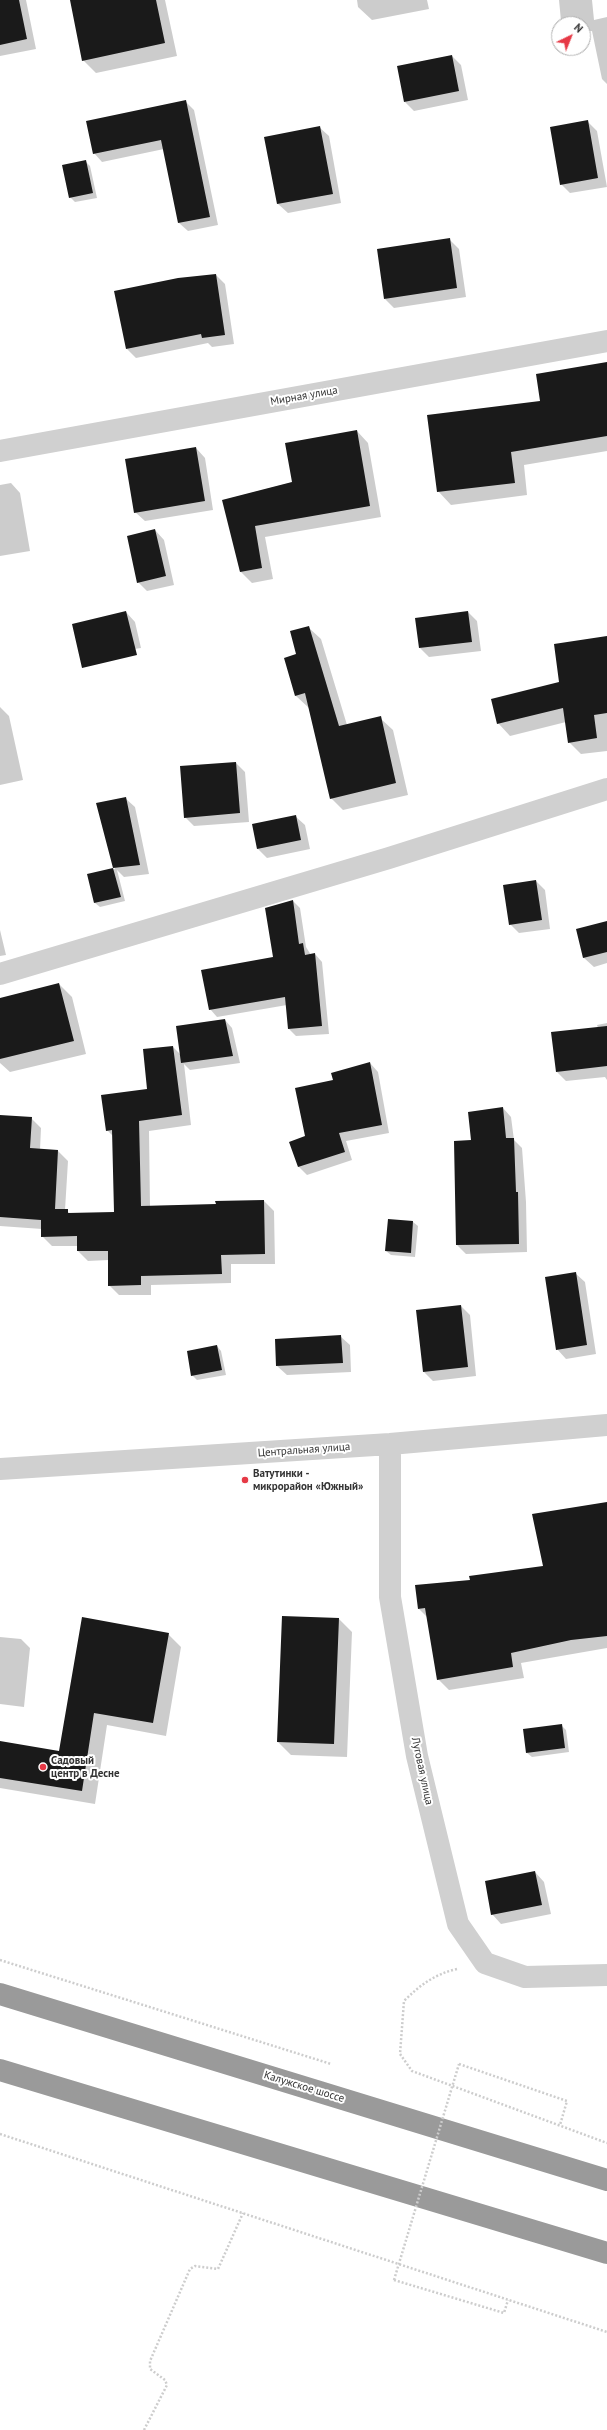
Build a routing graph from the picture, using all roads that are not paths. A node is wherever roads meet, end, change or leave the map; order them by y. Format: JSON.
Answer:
{"nodes":[{"id":1,"x":607,"y":341,"type":"edge"},
{"id":2,"x":0,"y":451,"type":"edge"},
{"id":3,"x":607,"y":789,"type":"edge"},
{"id":4,"x":0,"y":974,"type":"edge"},
{"id":5,"x":607,"y":1425,"type":"edge"},
{"id":6,"x":390,"y":1444,"type":"junction"},
{"id":7,"x":0,"y":1469,"type":"edge"},
{"id":8,"x":607,"y":1975,"type":"edge"},
{"id":9,"x":0,"y":1994,"type":"edge"},
{"id":10,"x":0,"y":2070,"type":"edge"},
{"id":11,"x":607,"y":2180,"type":"edge"},
{"id":12,"x":607,"y":2252,"type":"edge"}],
"edges":[{"from":1,"to":2,"type":"street","name":"Мирная улица"},
{"from":3,"to":4,"type":"street"},
{"from":5,"to":6,"type":"street","name":"Центральная улица"},
{"from":6,"to":7,"type":"street","name":"Центральная улица"},
{"from":6,"to":8,"type":"street","name":"Луговая улица"},
{"from":9,"to":11,"type":"highway","name":"Калужское шоссе"},
{"from":10,"to":12,"type":"highway"}]}
